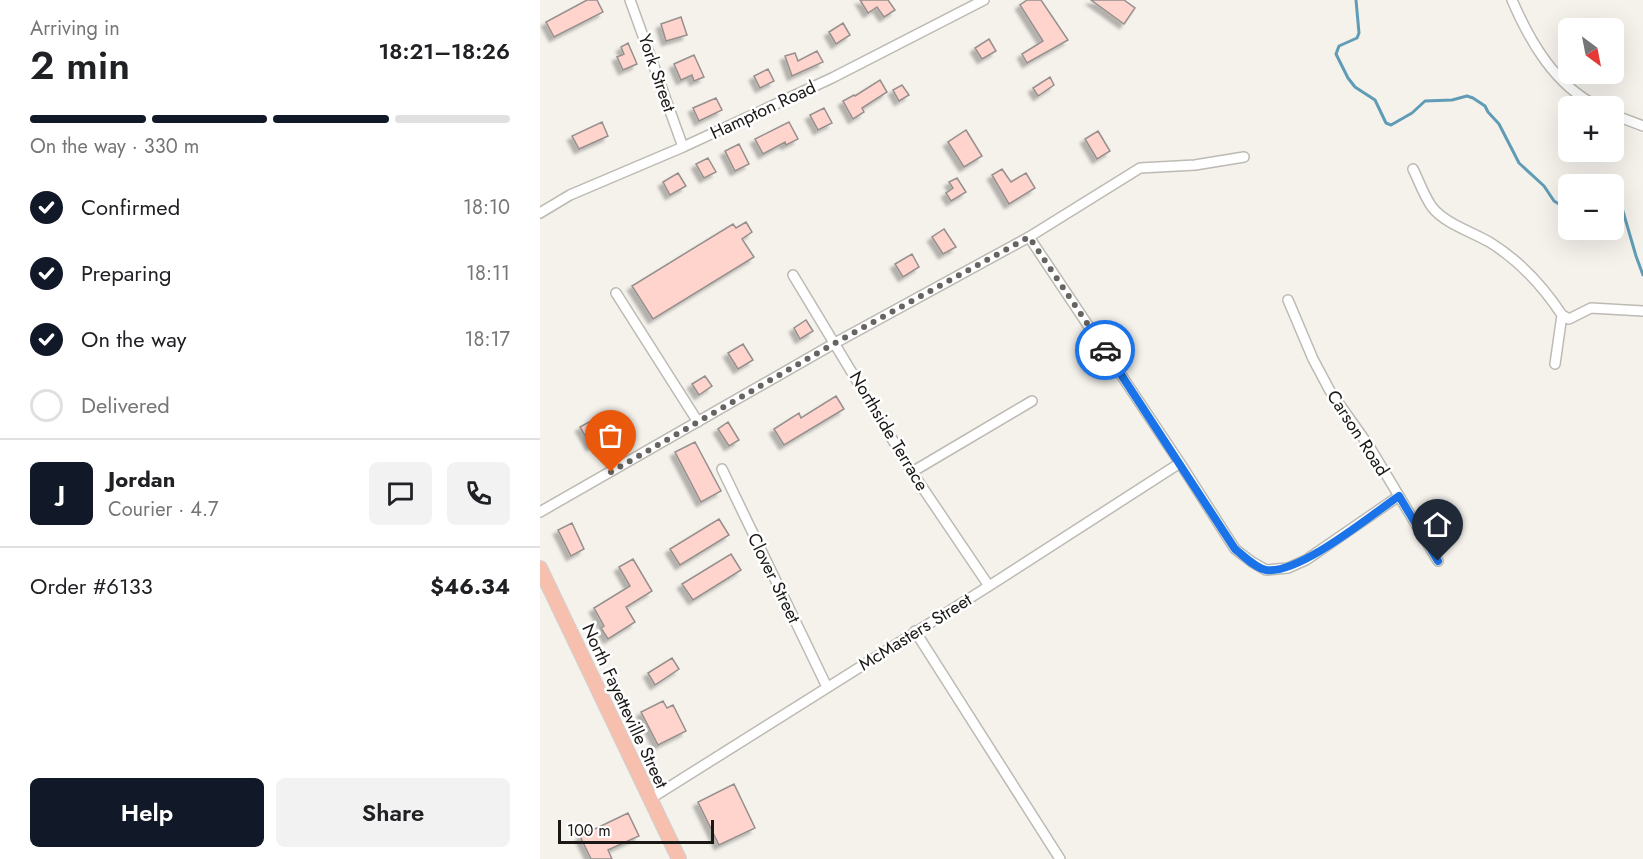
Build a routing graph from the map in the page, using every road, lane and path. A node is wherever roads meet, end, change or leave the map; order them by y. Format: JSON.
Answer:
{"nodes":[{"id":1,"x":630,"y":0,"type":"edge"},
{"id":2,"x":984,"y":0,"type":"edge"},
{"id":3,"x":1512,"y":0,"type":"edge"},
{"id":4,"x":1580,"y":96,"type":"edge"},
{"id":5,"x":1624,"y":119,"type":"edge"},
{"id":6,"x":1643,"y":126,"type":"edge"},
{"id":7,"x":682,"y":147,"type":"junction"},
{"id":8,"x":1244,"y":157,"type":"dead end"},
{"id":9,"x":1413,"y":169,"type":"dead end"},
{"id":10,"x":540,"y":213,"type":"edge"},
{"id":11,"x":1029,"y":237,"type":"junction"},
{"id":12,"x":793,"y":275,"type":"dead end"},
{"id":13,"x":616,"y":293,"type":"dead end"},
{"id":14,"x":1288,"y":300,"type":"dead end"},
{"id":15,"x":1643,"y":311,"type":"edge"},
{"id":16,"x":1562,"y":315,"type":"junction"},
{"id":17,"x":835,"y":343,"type":"junction"},
{"id":18,"x":1555,"y":364,"type":"dead end"},
{"id":19,"x":1032,"y":401,"type":"dead end"},
{"id":20,"x":698,"y":422,"type":"junction"},
{"id":21,"x":1180,"y":463,"type":"junction"},
{"id":22,"x":722,"y":469,"type":"dead end"},
{"id":23,"x":912,"y":472,"type":"junction"},
{"id":24,"x":1399,"y":496,"type":"junction"},
{"id":25,"x":540,"y":512,"type":"edge"},
{"id":26,"x":1438,"y":561,"type":"dead end"},
{"id":27,"x":540,"y":568,"type":"edge"},
{"id":28,"x":989,"y":586,"type":"junction"},
{"id":29,"x":915,"y":631,"type":"junction"},
{"id":30,"x":827,"y":687,"type":"junction"},
{"id":31,"x":650,"y":799,"type":"junction"},
{"id":32,"x":678,"y":859,"type":"edge"},
{"id":33,"x":1060,"y":859,"type":"edge"}],
"edges":[{"from":1,"to":7,"type":"street","name":"York Street"},
{"from":2,"to":7,"type":"street","name":"Hampton Road"},
{"from":3,"to":4,"type":"street"},
{"from":5,"to":6,"type":"street"},
{"from":7,"to":10,"type":"street","name":"Hampton Road"},
{"from":8,"to":11,"type":"street"},
{"from":9,"to":16,"type":"street"},
{"from":11,"to":17,"type":"street"},
{"from":11,"to":21,"type":"street"},
{"from":12,"to":17,"type":"street","name":"Northside Terrace"},
{"from":13,"to":20,"type":"street"},
{"from":14,"to":24,"type":"street","name":"Carson Road"},
{"from":15,"to":16,"type":"street"},
{"from":16,"to":18,"type":"street"},
{"from":17,"to":20,"type":"street"},
{"from":17,"to":23,"type":"street","name":"Northside Terrace"},
{"from":19,"to":23,"type":"street"},
{"from":20,"to":25,"type":"street"},
{"from":21,"to":24,"type":"street"},
{"from":21,"to":28,"type":"street","name":"McMasters Street"},
{"from":22,"to":30,"type":"street","name":"Clover Street"},
{"from":23,"to":28,"type":"street","name":"Northside Terrace"},
{"from":24,"to":26,"type":"street","name":"Carson Road"},
{"from":27,"to":31,"type":"main road","name":"North Fayetteville Street"},
{"from":28,"to":29,"type":"street","name":"McMasters Street"},
{"from":29,"to":30,"type":"street","name":"McMasters Street"},
{"from":29,"to":33,"type":"street"},
{"from":30,"to":31,"type":"street","name":"McMasters Street"},
{"from":31,"to":32,"type":"main road","name":"North Fayetteville Street"}]}
